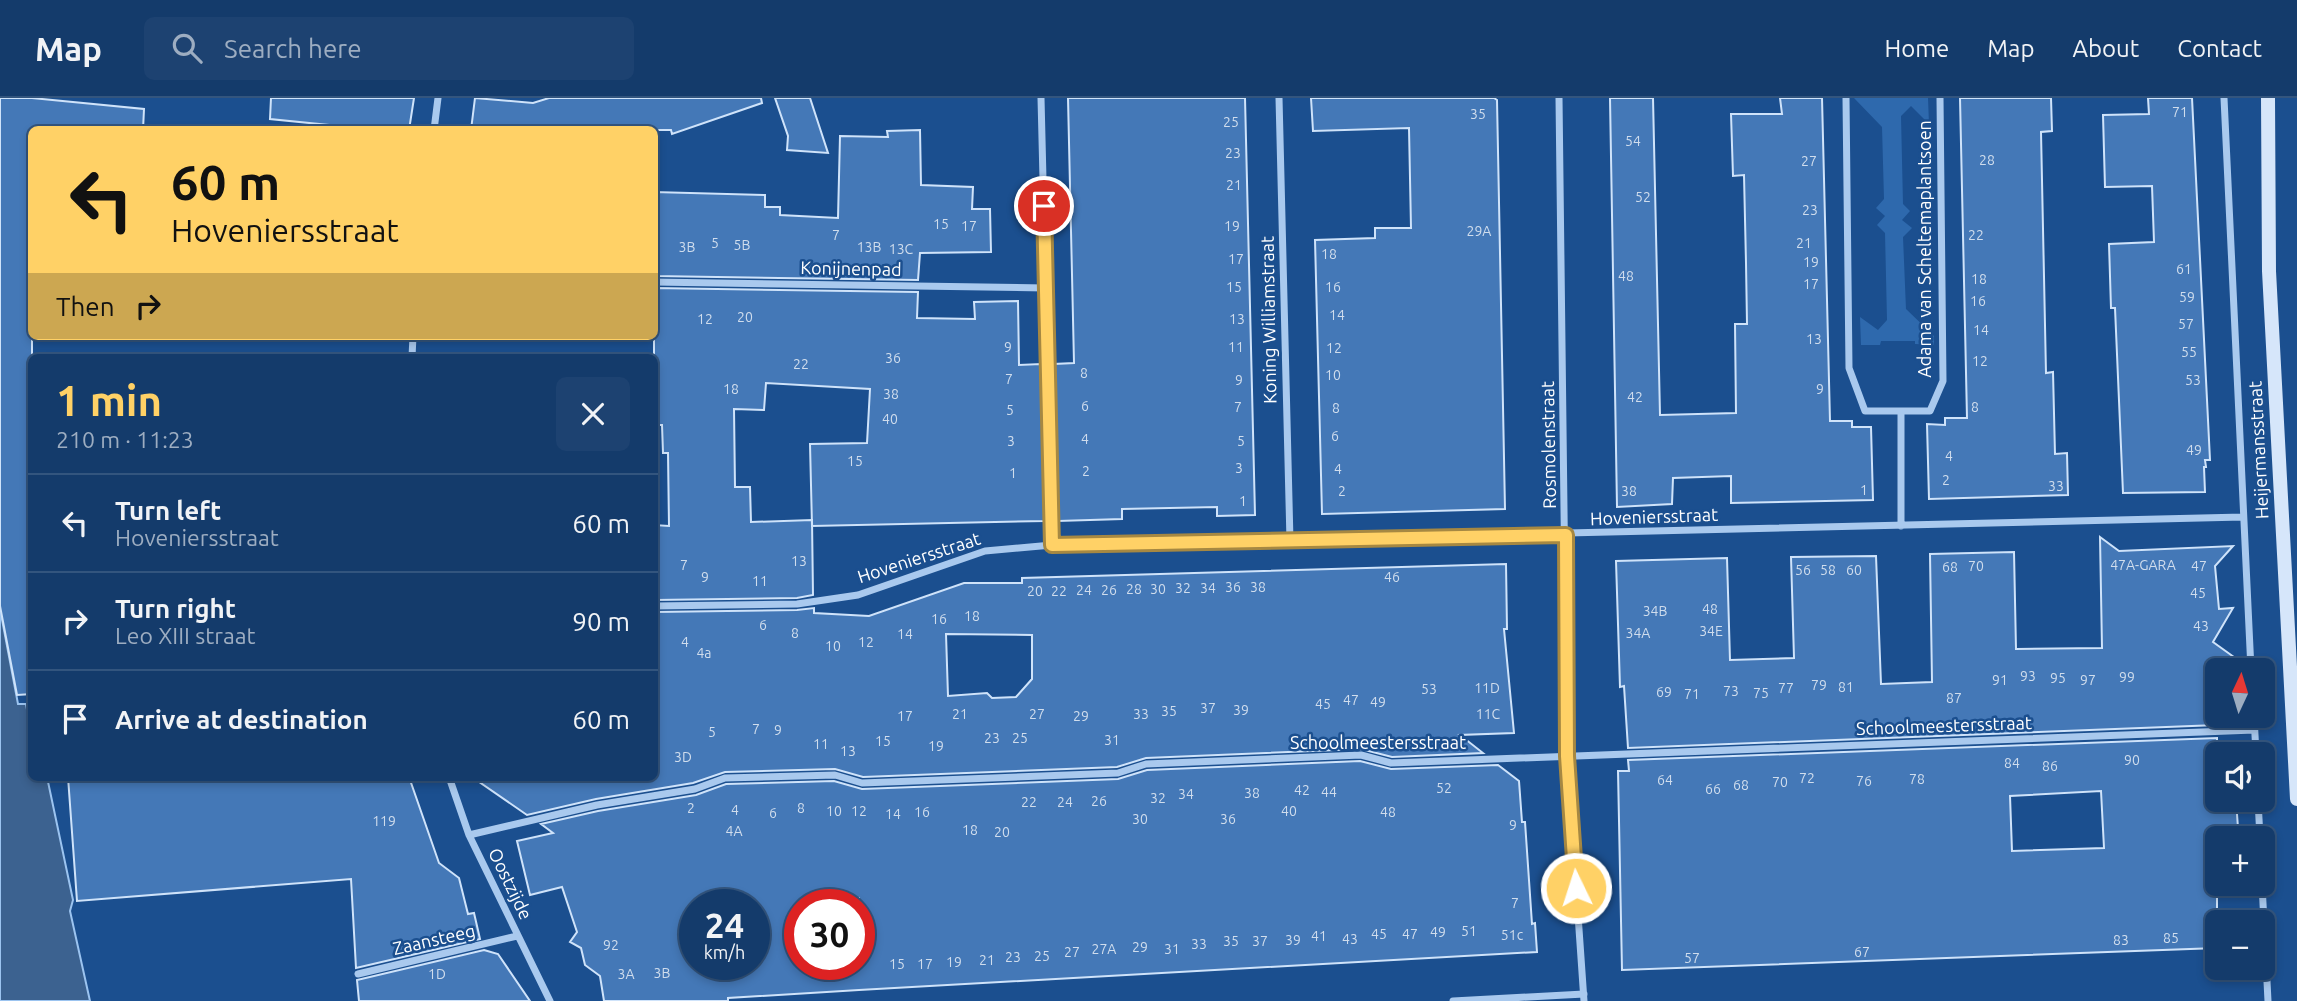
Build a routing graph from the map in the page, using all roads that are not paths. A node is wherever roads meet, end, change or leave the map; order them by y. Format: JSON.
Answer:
{"nodes":[{"id":1,"x":438,"y":98,"type":"edge"},
{"id":2,"x":1041,"y":98,"type":"edge"},
{"id":3,"x":1279,"y":98,"type":"edge"},
{"id":4,"x":1559,"y":98,"type":"edge"},
{"id":5,"x":1846,"y":98,"type":"edge"},
{"id":6,"x":1940,"y":98,"type":"edge"},
{"id":7,"x":2224,"y":98,"type":"edge"},
{"id":8,"x":2268,"y":98,"type":"edge"},
{"id":9,"x":434,"y":126,"type":"edge"},
{"id":10,"x":658,"y":282,"type":"edge"},
{"id":11,"x":1046,"y":288,"type":"junction"},
{"id":12,"x":1900,"y":412,"type":"junction"},
{"id":13,"x":2243,"y":517,"type":"junction"},
{"id":14,"x":1901,"y":526,"type":"junction"},
{"id":15,"x":1566,"y":535,"type":"junction"},
{"id":16,"x":1290,"y":541,"type":"junction"},
{"id":17,"x":1052,"y":545,"type":"junction"},
{"id":18,"x":658,"y":606,"type":"edge"},
{"id":19,"x":2250,"y":658,"type":"edge"},
{"id":20,"x":2255,"y":730,"type":"joint"},
{"id":21,"x":2256,"y":742,"type":"edge"},
{"id":22,"x":1567,"y":756,"type":"junction"},
{"id":23,"x":450,"y":781,"type":"edge"},
{"id":24,"x":2297,"y":799,"type":"edge"},
{"id":25,"x":469,"y":835,"type":"junction"},
{"id":26,"x":2263,"y":896,"type":"edge"},
{"id":27,"x":517,"y":936,"type":"junction"},
{"id":28,"x":358,"y":974,"type":"dead end"},
{"id":29,"x":1584,"y":998,"type":"edge"},
{"id":30,"x":550,"y":1001,"type":"edge"},
{"id":31,"x":1453,"y":1001,"type":"edge"},
{"id":32,"x":2268,"y":1001,"type":"edge"}],
"edges":[{"from":1,"to":9,"type":"street"},
{"from":2,"to":11,"type":"street"},
{"from":3,"to":16,"type":"street","name":"Koning Williamstraat"},
{"from":4,"to":15,"type":"street","name":"Rosmolenstraat"},
{"from":5,"to":12,"type":"street","name":"Adama van Scheltemaplantsoen"},
{"from":6,"to":12,"type":"street","name":"Adama van Scheltemaplantsoen"},
{"from":7,"to":13,"type":"street","name":"Heijermansstraat"},
{"from":8,"to":24,"type":"main road","name":"Heijermansstraat"},
{"from":10,"to":11,"type":"street","name":"Konijnenpad"},
{"from":11,"to":17,"type":"street"},
{"from":12,"to":14,"type":"street"},
{"from":13,"to":14,"type":"street","name":"Hoveniersstraat"},
{"from":13,"to":19,"type":"street","name":"Heijermansstraat"},
{"from":14,"to":15,"type":"street","name":"Hoveniersstraat"},
{"from":15,"to":16,"type":"street","name":"Hoveniersstraat"},
{"from":15,"to":22,"type":"street","name":"Rosmolenstraat"},
{"from":16,"to":17,"type":"street","name":"Hoveniersstraat"},
{"from":17,"to":18,"type":"street","name":"Hoveniersstraat"},
{"from":20,"to":21,"type":"street"},
{"from":20,"to":22,"type":"street","name":"Schoolmeestersstraat"},
{"from":22,"to":25,"type":"street","name":"Schoolmeestersstraat"},
{"from":22,"to":29,"type":"street","name":"Rosmolenstraat"},
{"from":23,"to":25,"type":"street","name":"Oostzijde"},
{"from":25,"to":27,"type":"street","name":"Oostzijde"},
{"from":26,"to":32,"type":"street"},
{"from":27,"to":28,"type":"street","name":"Zaansteeg"},
{"from":27,"to":30,"type":"street","name":"Oostzijde"},
{"from":29,"to":31,"type":"street"}]}
